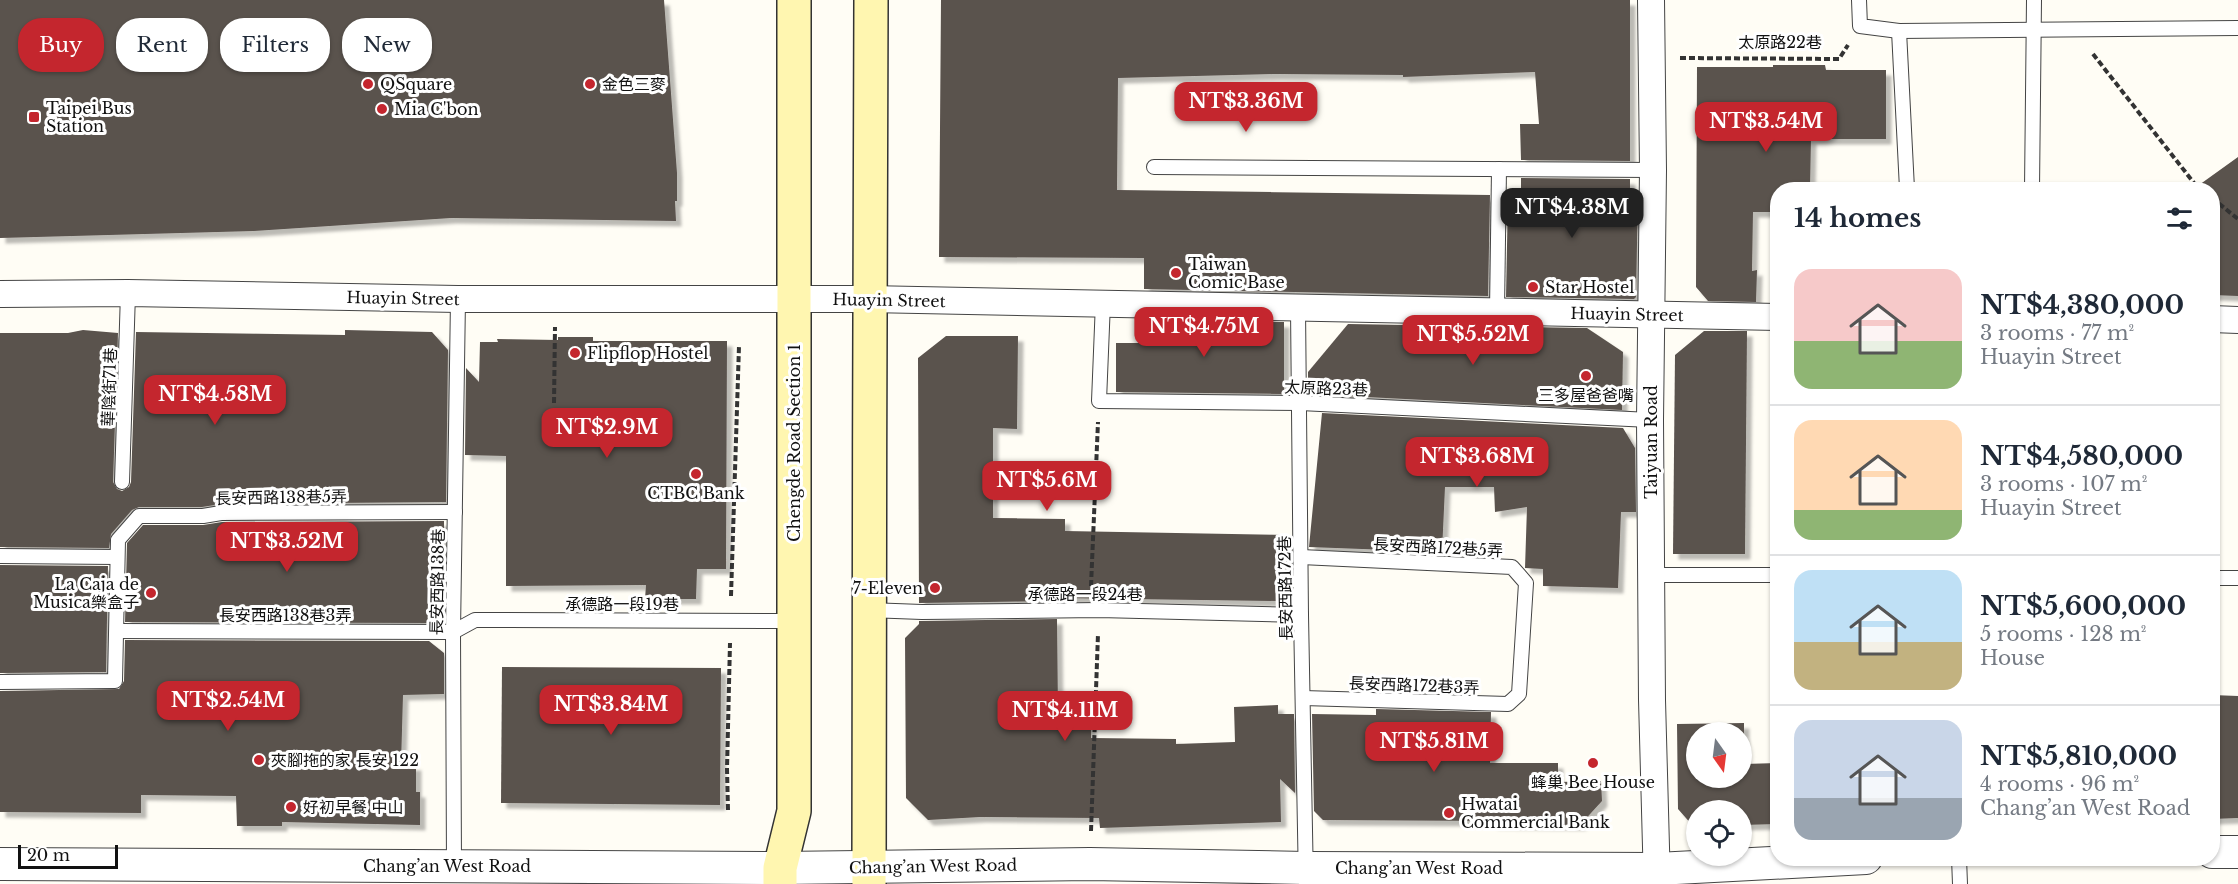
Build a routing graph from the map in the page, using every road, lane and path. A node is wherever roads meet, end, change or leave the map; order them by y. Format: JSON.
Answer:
{"nodes":[{"id":1,"x":794,"y":0,"type":"edge"},
{"id":2,"x":871,"y":0,"type":"edge"},
{"id":3,"x":1651,"y":0,"type":"edge"},
{"id":4,"x":1859,"y":0,"type":"edge"},
{"id":5,"x":2034,"y":0,"type":"edge"},
{"id":6,"x":1860,"y":27,"type":"junction"},
{"id":7,"x":2238,"y":28,"type":"edge"},
{"id":8,"x":2034,"y":30,"type":"junction"},
{"id":9,"x":2074,"y":30,"type":"junction"},
{"id":10,"x":1899,"y":31,"type":"junction"},
{"id":11,"x":1652,"y":58,"type":"junction"},
{"id":12,"x":1154,"y":167,"type":"dead end"},
{"id":13,"x":1499,"y":169,"type":"junction"},
{"id":14,"x":1653,"y":170,"type":"junction"},
{"id":15,"x":1907,"y":182,"type":"edge"},
{"id":16,"x":2032,"y":182,"type":"edge"},
{"id":17,"x":2193,"y":182,"type":"edge"},
{"id":18,"x":2220,"y":204,"type":"edge"},
{"id":19,"x":2238,"y":219,"type":"edge"},
{"id":20,"x":128,"y":293,"type":"junction"},
{"id":21,"x":0,"y":294,"type":"edge"},
{"id":22,"x":458,"y":299,"type":"junction"},
{"id":23,"x":555,"y":299,"type":"junction"},
{"id":24,"x":868,"y":299,"type":"junction"},
{"id":25,"x":794,"y":300,"type":"junction"},
{"id":26,"x":1103,"y":302,"type":"junction"},
{"id":27,"x":1298,"y":308,"type":"junction"},
{"id":28,"x":1497,"y":311,"type":"junction"},
{"id":29,"x":1651,"y":314,"type":"junction"},
{"id":30,"x":1770,"y":317,"type":"edge"},
{"id":31,"x":2220,"y":320,"type":"edge"},
{"id":32,"x":2238,"y":320,"type":"edge"},
{"id":33,"x":739,"y":346,"type":"dead end"},
{"id":34,"x":1099,"y":401,"type":"junction"},
{"id":35,"x":554,"y":403,"type":"dead end"},
{"id":36,"x":1300,"y":403,"type":"junction"},
{"id":37,"x":1650,"y":420,"type":"junction"},
{"id":38,"x":122,"y":482,"type":"dead end"},
{"id":39,"x":455,"y":512,"type":"junction"},
{"id":40,"x":0,"y":556,"type":"edge"},
{"id":41,"x":117,"y":557,"type":"junction"},
{"id":42,"x":1301,"y":557,"type":"junction"},
{"id":43,"x":1651,"y":575,"type":"junction"},
{"id":44,"x":1770,"y":575,"type":"edge"},
{"id":45,"x":2220,"y":578,"type":"edge"},
{"id":46,"x":2238,"y":578,"type":"edge"},
{"id":47,"x":868,"y":610,"type":"junction"},
{"id":48,"x":1094,"y":610,"type":"junction"},
{"id":49,"x":1301,"y":615,"type":"junction"},
{"id":50,"x":730,"y":621,"type":"junction"},
{"id":51,"x":794,"y":621,"type":"junction"},
{"id":52,"x":117,"y":631,"type":"junction"},
{"id":53,"x":453,"y":632,"type":"junction"},
{"id":54,"x":0,"y":682,"type":"edge"},
{"id":55,"x":1520,"y":694,"type":"joint"},
{"id":56,"x":1304,"y":698,"type":"junction"},
{"id":57,"x":728,"y":810,"type":"dead end"},
{"id":58,"x":2220,"y":852,"type":"edge"},
{"id":59,"x":2238,"y":852,"type":"edge"},
{"id":60,"x":0,"y":864,"type":"edge"},
{"id":61,"x":454,"y":866,"type":"junction"},
{"id":62,"x":1778,"y":866,"type":"edge"},
{"id":63,"x":1959,"y":866,"type":"edge"},
{"id":64,"x":1090,"y":869,"type":"junction"},
{"id":65,"x":191,"y":874,"type":"edge"},
{"id":66,"x":557,"y":875,"type":"edge"},
{"id":67,"x":869,"y":875,"type":"edge"},
{"id":68,"x":780,"y":876,"type":"edge"},
{"id":69,"x":1306,"y":876,"type":"edge"},
{"id":70,"x":1657,"y":877,"type":"edge"},
{"id":71,"x":1960,"y":884,"type":"edge"}],
"edges":[{"from":1,"to":25,"type":"main road","name":"Chengde Road Section 1"},
{"from":2,"to":24,"type":"main road"},
{"from":3,"to":11,"type":"street","name":"Taiyuan Road"},
{"from":4,"to":6,"type":"lane"},
{"from":5,"to":8,"type":"lane"},
{"from":6,"to":10,"type":"lane"},
{"from":6,"to":11,"type":"path","name":"太原路22巷"},
{"from":7,"to":9,"type":"lane"},
{"from":8,"to":9,"type":"lane"},
{"from":8,"to":10,"type":"lane"},
{"from":8,"to":16,"type":"lane"},
{"from":9,"to":17,"type":"path"},
{"from":10,"to":15,"type":"lane"},
{"from":11,"to":14,"type":"street","name":"Taiyuan Road"},
{"from":12,"to":13,"type":"lane"},
{"from":13,"to":14,"type":"lane"},
{"from":13,"to":28,"type":"lane"},
{"from":14,"to":29,"type":"street","name":"Taiyuan Road"},
{"from":18,"to":19,"type":"path"},
{"from":20,"to":21,"type":"street","name":"Huayin Street"},
{"from":20,"to":22,"type":"street","name":"Huayin Street"},
{"from":20,"to":38,"type":"lane","name":"華陰街71巷"},
{"from":22,"to":23,"type":"street","name":"Huayin Street"},
{"from":22,"to":39,"type":"lane","name":"長安西路138巷"},
{"from":23,"to":25,"type":"street","name":"Huayin Street"},
{"from":23,"to":35,"type":"path"},
{"from":24,"to":25,"type":"street","name":"Huayin Street"},
{"from":24,"to":26,"type":"street","name":"Huayin Street"},
{"from":24,"to":47,"type":"main road"},
{"from":25,"to":51,"type":"main road","name":"Chengde Road Section 1"},
{"from":26,"to":27,"type":"street","name":"Huayin Street"},
{"from":26,"to":34,"type":"lane"},
{"from":27,"to":28,"type":"street","name":"Huayin Street"},
{"from":27,"to":36,"type":"lane","name":"長安西路172巷"},
{"from":28,"to":29,"type":"street","name":"Huayin Street"},
{"from":29,"to":30,"type":"street","name":"Huayin Street"},
{"from":29,"to":37,"type":"street","name":"Taiyuan Road"},
{"from":31,"to":32,"type":"street"},
{"from":33,"to":50,"type":"path"},
{"from":34,"to":36,"type":"lane","name":"太原路23巷"},
{"from":34,"to":48,"type":"path"},
{"from":36,"to":37,"type":"lane","name":"太原路23巷"},
{"from":36,"to":42,"type":"lane","name":"長安西路172巷"},
{"from":37,"to":43,"type":"street","name":"Taiyuan Road"},
{"from":39,"to":41,"type":"lane","name":"長安西路138巷5弄"},
{"from":39,"to":53,"type":"lane","name":"長安西路138巷"},
{"from":40,"to":41,"type":"lane"},
{"from":41,"to":52,"type":"lane"},
{"from":42,"to":49,"type":"lane","name":"長安西路172巷"},
{"from":42,"to":55,"type":"lane","name":"長安西路172巷5弄"},
{"from":43,"to":44,"type":"lane"},
{"from":43,"to":70,"type":"street","name":"Taiyuan Road"},
{"from":45,"to":46,"type":"lane"},
{"from":47,"to":48,"type":"lane","name":"承德路一段24巷"},
{"from":47,"to":67,"type":"main road"},
{"from":48,"to":49,"type":"lane","name":"承德路一段24巷"},
{"from":48,"to":64,"type":"path"},
{"from":49,"to":56,"type":"lane","name":"長安西路172巷"},
{"from":50,"to":51,"type":"lane","name":"承德路一段19巷"},
{"from":50,"to":53,"type":"lane","name":"承德路一段19巷"},
{"from":50,"to":57,"type":"path"},
{"from":51,"to":68,"type":"main road","name":"Chengde Road Section 1"},
{"from":52,"to":53,"type":"lane","name":"長安西路138巷3弄"},
{"from":52,"to":54,"type":"lane"},
{"from":53,"to":61,"type":"lane","name":"長安西路138巷"},
{"from":55,"to":56,"type":"lane","name":"長安西路172巷3弄"},
{"from":56,"to":69,"type":"lane","name":"長安西路172巷"},
{"from":58,"to":59,"type":"street"},
{"from":60,"to":65,"type":"street","name":"Chang’an West Road"},
{"from":61,"to":65,"type":"street","name":"Chang’an West Road"},
{"from":61,"to":66,"type":"street","name":"Chang’an West Road"},
{"from":62,"to":70,"type":"street","name":"Chang’an West Road"},
{"from":63,"to":71,"type":"lane"},
{"from":64,"to":67,"type":"street","name":"Chang’an West Road"},
{"from":64,"to":69,"type":"street","name":"Chang’an West Road"},
{"from":66,"to":68,"type":"street","name":"Chang’an West Road"},
{"from":67,"to":68,"type":"street","name":"Chang’an West Road"},
{"from":69,"to":70,"type":"street","name":"Chang’an West Road"}]}
